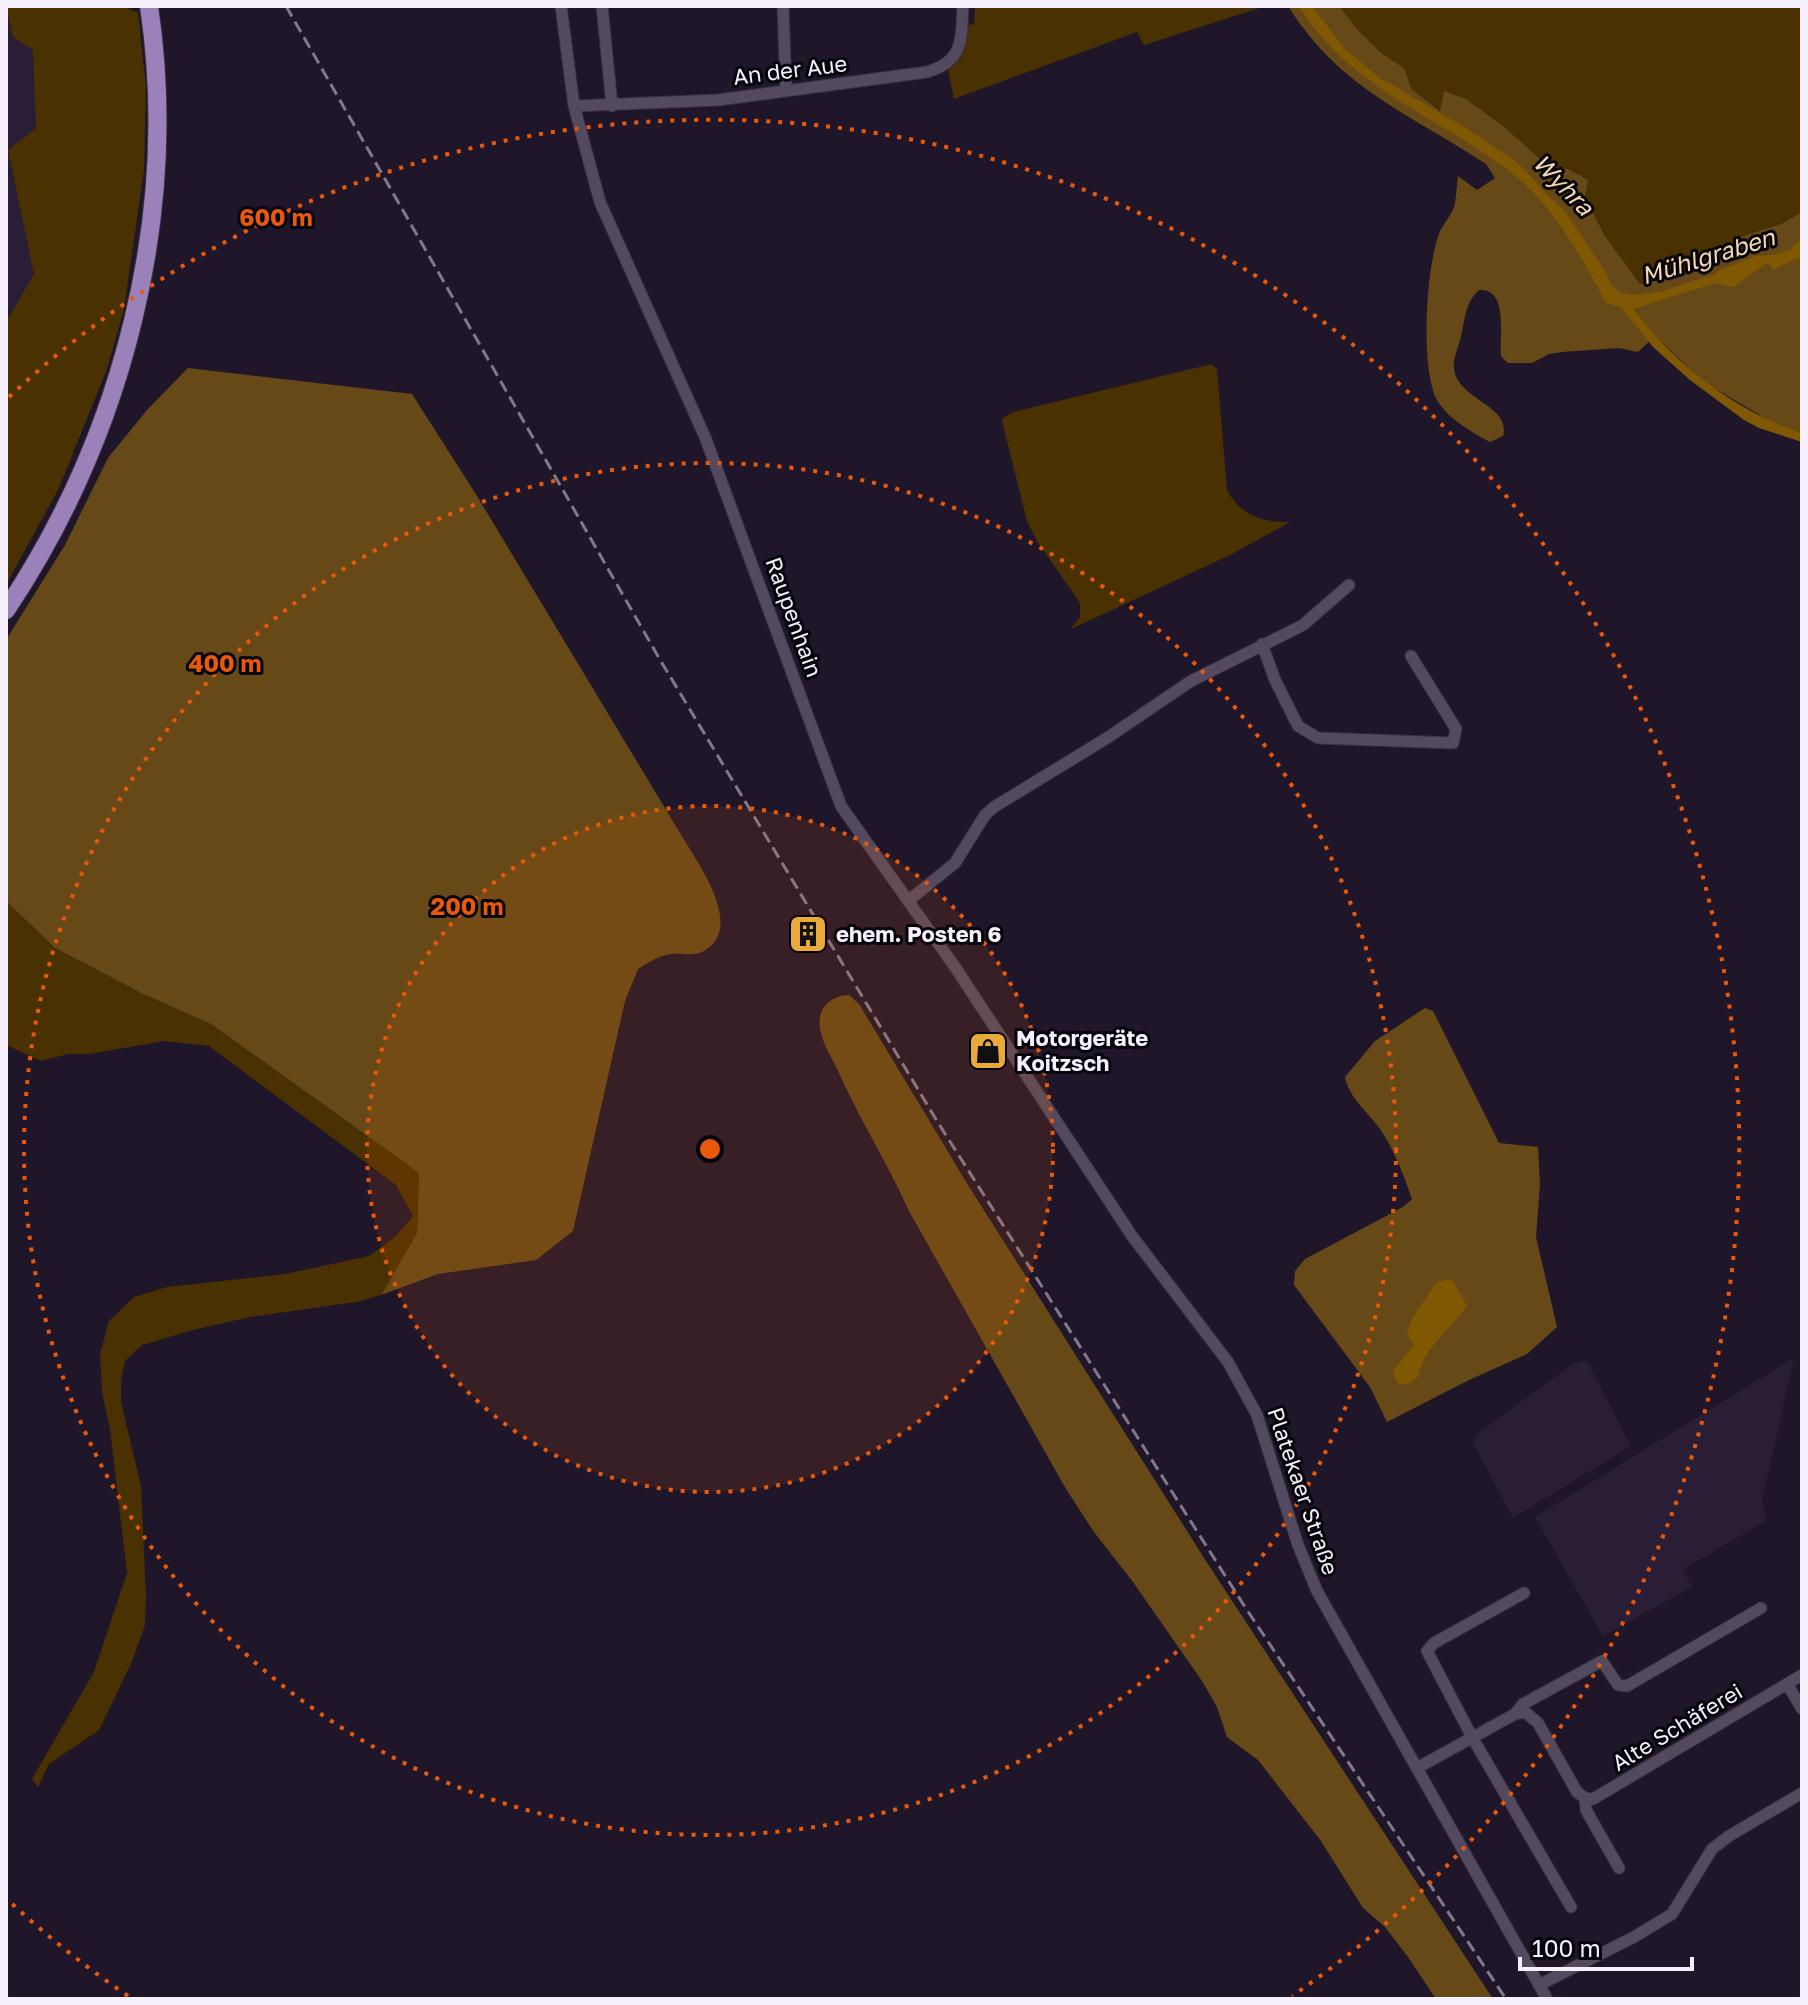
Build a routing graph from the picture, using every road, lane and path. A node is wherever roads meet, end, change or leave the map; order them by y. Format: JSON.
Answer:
{"nodes":[{"id":1,"x":561,"y":6,"type":"edge"},
{"id":2,"x":602,"y":6,"type":"edge"},
{"id":3,"x":783,"y":6,"type":"edge"},
{"id":4,"x":963,"y":6,"type":"edge"},
{"id":5,"x":149,"y":8,"type":"edge"},
{"id":6,"x":786,"y":91,"type":"junction"},
{"id":7,"x":574,"y":106,"type":"junction"},
{"id":8,"x":612,"y":106,"type":"junction"},
{"id":9,"x":1349,"y":585,"type":"dead end"},
{"id":10,"x":6,"y":610,"type":"edge"},
{"id":11,"x":1262,"y":644,"type":"junction"},
{"id":12,"x":1411,"y":656,"type":"dead end"},
{"id":13,"x":908,"y":901,"type":"junction"},
{"id":14,"x":1043,"y":1098,"type":"joint"},
{"id":15,"x":1524,"y":1593,"type":"dead end"},
{"id":16,"x":1761,"y":1608,"type":"dead end"},
{"id":17,"x":1802,"y":1675,"type":"edge"},
{"id":18,"x":1787,"y":1684,"type":"junction"},
{"id":19,"x":1802,"y":1709,"type":"edge"},
{"id":20,"x":1515,"y":1714,"type":"junction"},
{"id":21,"x":1472,"y":1737,"type":"junction"},
{"id":22,"x":1417,"y":1768,"type":"junction"},
{"id":23,"x":1802,"y":1793,"type":"edge"},
{"id":24,"x":1585,"y":1798,"type":"junction"},
{"id":25,"x":1619,"y":1868,"type":"dead end"},
{"id":26,"x":1571,"y":1907,"type":"dead end"},
{"id":27,"x":1539,"y":1985,"type":"junction"},
{"id":28,"x":1547,"y":1999,"type":"edge"}],
"edges":[{"from":1,"to":7,"type":"street","name":"Raupenhain"},
{"from":2,"to":8,"type":"street"},
{"from":3,"to":6,"type":"street"},
{"from":4,"to":6,"type":"street","name":"An der Aue"},
{"from":5,"to":10,"type":"main road"},
{"from":6,"to":8,"type":"street","name":"An der Aue"},
{"from":7,"to":8,"type":"street","name":"An der Aue"},
{"from":7,"to":13,"type":"street","name":"Raupenhain"},
{"from":9,"to":11,"type":"street"},
{"from":11,"to":12,"type":"street"},
{"from":11,"to":13,"type":"street"},
{"from":13,"to":14,"type":"street","name":"Raupenhain"},
{"from":14,"to":22,"type":"street","name":"Platekaer Straße"},
{"from":15,"to":21,"type":"street"},
{"from":16,"to":20,"type":"street"},
{"from":17,"to":18,"type":"street","name":"Alte Schäferei"},
{"from":18,"to":19,"type":"street"},
{"from":18,"to":24,"type":"street","name":"Alte Schäferei"},
{"from":20,"to":21,"type":"street"},
{"from":20,"to":24,"type":"street"},
{"from":21,"to":22,"type":"street"},
{"from":21,"to":26,"type":"street"},
{"from":22,"to":27,"type":"street","name":"Platekaer Straße"},
{"from":23,"to":27,"type":"street"},
{"from":24,"to":25,"type":"street"},
{"from":27,"to":28,"type":"street","name":"Platekaer Straße"}]}
